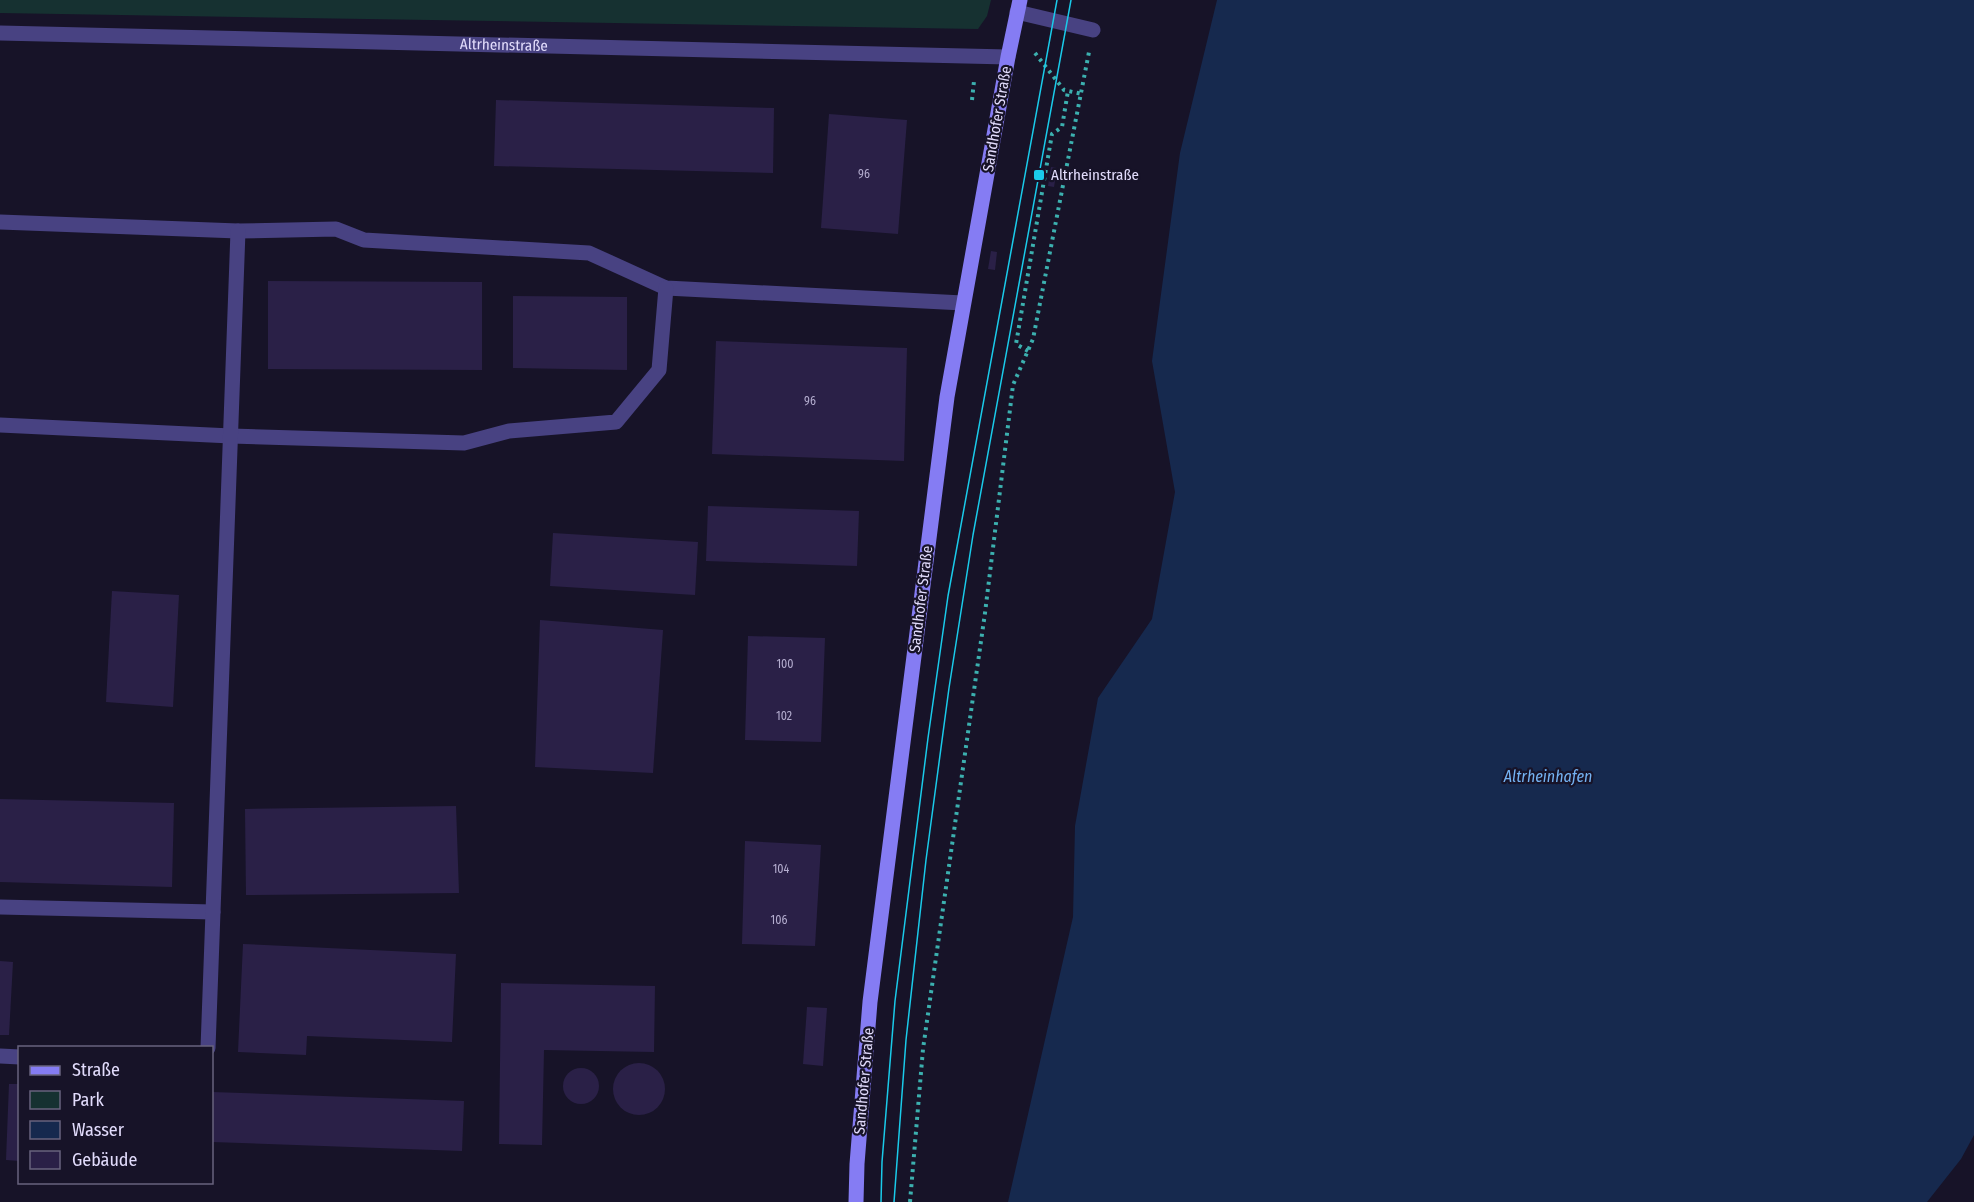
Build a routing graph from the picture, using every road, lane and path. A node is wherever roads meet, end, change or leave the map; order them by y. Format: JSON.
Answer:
{"nodes":[{"id":1,"x":1018,"y":6,"type":"edge"},
{"id":2,"x":1093,"y":30,"type":"joint"},
{"id":3,"x":0,"y":33,"type":"edge"},
{"id":4,"x":1028,"y":52,"type":"dead end"},
{"id":5,"x":1008,"y":57,"type":"junction"},
{"id":6,"x":1069,"y":91,"type":"junction"},
{"id":7,"x":1082,"y":94,"type":"junction"},
{"id":8,"x":0,"y":222,"type":"edge"},
{"id":9,"x":238,"y":231,"type":"junction"},
{"id":10,"x":666,"y":288,"type":"junction"},
{"id":11,"x":963,"y":303,"type":"junction"},
{"id":12,"x":1028,"y":351,"type":"junction"},
{"id":13,"x":0,"y":425,"type":"edge"},
{"id":14,"x":231,"y":436,"type":"junction"},
{"id":15,"x":0,"y":907,"type":"edge"},
{"id":16,"x":213,"y":912,"type":"junction"},
{"id":17,"x":208,"y":1046,"type":"edge"},
{"id":18,"x":0,"y":1056,"type":"edge"},
{"id":19,"x":18,"y":1057,"type":"edge"},
{"id":20,"x":856,"y":1202,"type":"edge"},
{"id":21,"x":910,"y":1202,"type":"edge"}],
"edges":[{"from":1,"to":2,"type":"street"},
{"from":1,"to":5,"type":"street","name":"Sandhofer Straße"},
{"from":2,"to":7,"type":"path"},
{"from":3,"to":5,"type":"street","name":"Altrheinstraße"},
{"from":4,"to":6,"type":"path"},
{"from":5,"to":11,"type":"street","name":"Sandhofer Straße"},
{"from":6,"to":7,"type":"path"},
{"from":6,"to":12,"type":"path"},
{"from":7,"to":12,"type":"path"},
{"from":8,"to":9,"type":"street"},
{"from":9,"to":10,"type":"street"},
{"from":9,"to":14,"type":"street"},
{"from":10,"to":11,"type":"street"},
{"from":10,"to":14,"type":"street"},
{"from":11,"to":20,"type":"street","name":"Sandhofer Straße"},
{"from":12,"to":21,"type":"path"},
{"from":13,"to":14,"type":"street"},
{"from":14,"to":16,"type":"street"},
{"from":15,"to":16,"type":"street"},
{"from":16,"to":17,"type":"street"},
{"from":18,"to":19,"type":"street"}]}
